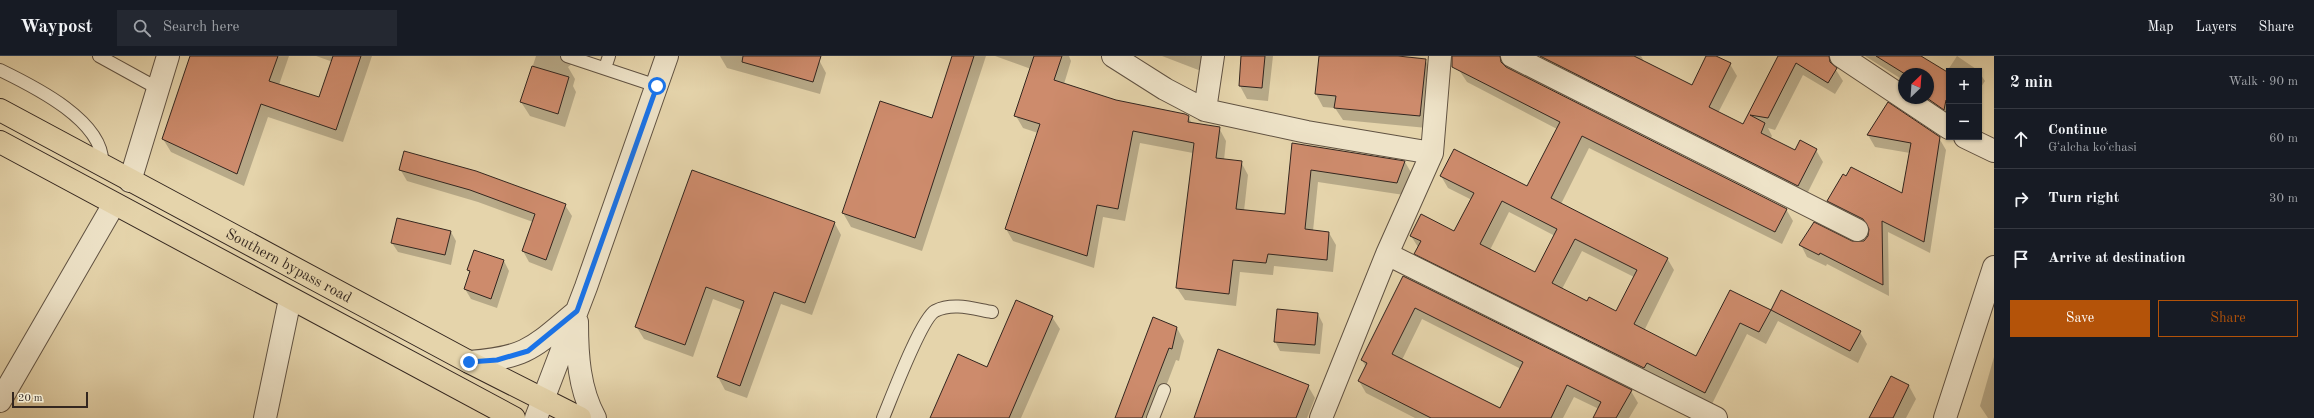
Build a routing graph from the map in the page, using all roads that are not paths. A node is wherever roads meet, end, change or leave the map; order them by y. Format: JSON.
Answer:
{"nodes":[{"id":1,"x":99,"y":56,"type":"edge"},
{"id":2,"x":168,"y":56,"type":"edge"},
{"id":3,"x":567,"y":56,"type":"edge"},
{"id":4,"x":609,"y":56,"type":"edge"},
{"id":5,"x":667,"y":56,"type":"edge"},
{"id":6,"x":1113,"y":56,"type":"edge"},
{"id":7,"x":1213,"y":56,"type":"edge"},
{"id":8,"x":1440,"y":56,"type":"edge"},
{"id":9,"x":1512,"y":56,"type":"edge"},
{"id":10,"x":1841,"y":56,"type":"edge"},
{"id":11,"x":605,"y":68,"type":"junction"},
{"id":12,"x":0,"y":70,"type":"edge"},
{"id":13,"x":657,"y":86,"type":"junction"},
{"id":14,"x":157,"y":88,"type":"junction"},
{"id":15,"x":0,"y":110,"type":"edge"},
{"id":16,"x":1206,"y":110,"type":"junction"},
{"id":17,"x":1946,"y":126,"type":"edge"},
{"id":18,"x":1971,"y":140,"type":"edge"},
{"id":19,"x":0,"y":142,"type":"edge"},
{"id":20,"x":1994,"y":151,"type":"edge"},
{"id":21,"x":1432,"y":153,"type":"junction"},
{"id":22,"x":102,"y":166,"type":"junction"},
{"id":23,"x":130,"y":181,"type":"junction"},
{"id":24,"x":114,"y":204,"type":"junction"},
{"id":25,"x":1857,"y":230,"type":"dead end"},
{"id":26,"x":1386,"y":254,"type":"junction"},
{"id":27,"x":1994,"y":267,"type":"edge"},
{"id":28,"x":290,"y":299,"type":"junction"},
{"id":29,"x":1989,"y":300,"type":"edge"},
{"id":30,"x":577,"y":311,"type":"junction"},
{"id":31,"x":992,"y":312,"type":"dead end"},
{"id":32,"x":469,"y":362,"type":"junction"},
{"id":33,"x":1164,"y":390,"type":"dead end"},
{"id":34,"x":0,"y":401,"type":"edge"},
{"id":35,"x":540,"y":409,"type":"edge"},
{"id":36,"x":265,"y":418,"type":"edge"},
{"id":37,"x":514,"y":418,"type":"edge"},
{"id":38,"x":580,"y":418,"type":"edge"},
{"id":39,"x":595,"y":418,"type":"edge"},
{"id":40,"x":883,"y":418,"type":"edge"},
{"id":41,"x":1153,"y":418,"type":"edge"},
{"id":42,"x":1321,"y":418,"type":"edge"},
{"id":43,"x":1716,"y":418,"type":"edge"},
{"id":44,"x":1945,"y":418,"type":"edge"}],
"edges":[{"from":1,"to":14,"type":"lane"},
{"from":2,"to":14,"type":"street"},
{"from":3,"to":11,"type":"lane"},
{"from":4,"to":11,"type":"lane"},
{"from":5,"to":13,"type":"street"},
{"from":6,"to":16,"type":"street"},
{"from":7,"to":16,"type":"street"},
{"from":8,"to":21,"type":"street"},
{"from":9,"to":25,"type":"street"},
{"from":10,"to":17,"type":"street"},
{"from":11,"to":13,"type":"lane"},
{"from":12,"to":22,"type":"lane"},
{"from":13,"to":30,"type":"street"},
{"from":14,"to":23,"type":"street"},
{"from":15,"to":22,"type":"highway","name":"Southern bypass road"},
{"from":16,"to":21,"type":"street"},
{"from":18,"to":20,"type":"street"},
{"from":19,"to":24,"type":"highway","name":"Southern bypass road"},
{"from":21,"to":26,"type":"street"},
{"from":22,"to":23,"type":"highway","name":"Southern bypass road"},
{"from":23,"to":32,"type":"highway","name":"Southern bypass road"},
{"from":24,"to":28,"type":"highway","name":"Southern bypass road"},
{"from":24,"to":34,"type":"street"},
{"from":26,"to":42,"type":"street"},
{"from":26,"to":43,"type":"street"},
{"from":27,"to":29,"type":"street"},
{"from":28,"to":36,"type":"street"},
{"from":28,"to":37,"type":"highway","name":"Southern bypass road"},
{"from":29,"to":44,"type":"street"},
{"from":30,"to":32,"type":"street"},
{"from":30,"to":35,"type":"street"},
{"from":30,"to":39,"type":"street"},
{"from":31,"to":40,"type":"lane"},
{"from":32,"to":35,"type":"highway","name":"Southern bypass road"},
{"from":33,"to":41,"type":"lane"},
{"from":35,"to":38,"type":"highway","name":"Southern bypass road"}]}
